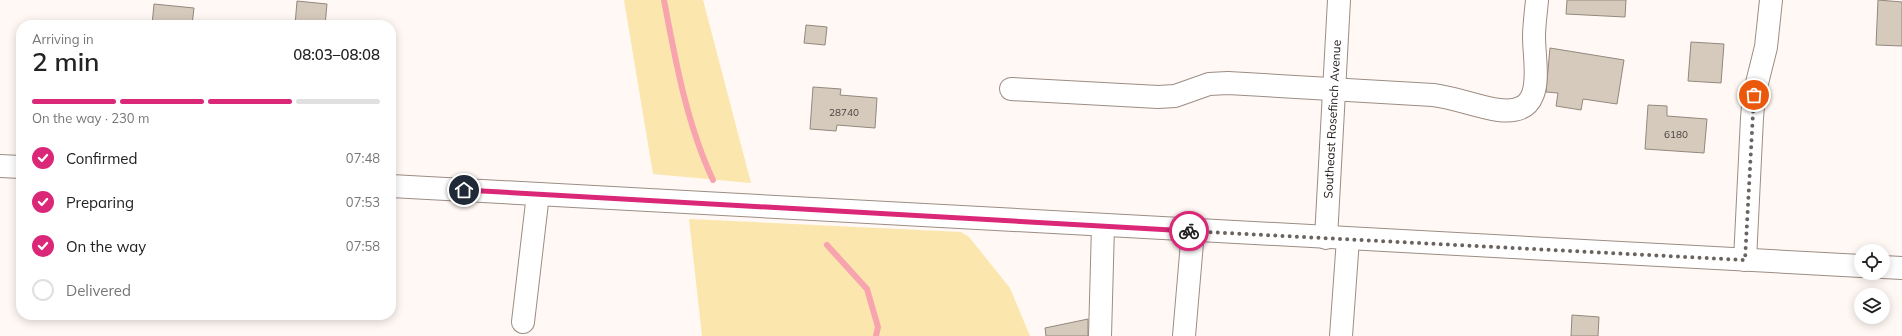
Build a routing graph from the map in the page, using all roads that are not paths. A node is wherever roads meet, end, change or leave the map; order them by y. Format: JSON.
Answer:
{"nodes":[{"id":1,"x":1339,"y":0,"type":"edge"},
{"id":2,"x":1537,"y":0,"type":"edge"},
{"id":3,"x":1771,"y":0,"type":"edge"},
{"id":4,"x":1011,"y":89,"type":"dead end"},
{"id":5,"x":1334,"y":90,"type":"junction"},
{"id":6,"x":0,"y":166,"type":"edge"},
{"id":7,"x":16,"y":167,"type":"edge"},
{"id":8,"x":396,"y":186,"type":"edge"},
{"id":9,"x":538,"y":194,"type":"junction"},
{"id":10,"x":1104,"y":226,"type":"junction"},
{"id":11,"x":1193,"y":231,"type":"junction"},
{"id":12,"x":1326,"y":238,"type":"junction"},
{"id":13,"x":1348,"y":239,"type":"junction"},
{"id":14,"x":1745,"y":260,"type":"junction"},
{"id":15,"x":1854,"y":266,"type":"edge"},
{"id":16,"x":1890,"y":267,"type":"edge"},
{"id":17,"x":1902,"y":268,"type":"edge"},
{"id":18,"x":523,"y":322,"type":"dead end"},
{"id":19,"x":1100,"y":336,"type":"edge"},
{"id":20,"x":1184,"y":336,"type":"edge"},
{"id":21,"x":1341,"y":336,"type":"edge"}],
"edges":[{"from":1,"to":5,"type":"main road","name":"Southeast Rosefinch Avenue"},
{"from":2,"to":5,"type":"main road"},
{"from":3,"to":14,"type":"main road"},
{"from":4,"to":5,"type":"main road"},
{"from":5,"to":12,"type":"main road","name":"Southeast Rosefinch Avenue"},
{"from":6,"to":7,"type":"main road"},
{"from":8,"to":9,"type":"main road"},
{"from":9,"to":10,"type":"main road"},
{"from":9,"to":18,"type":"main road"},
{"from":10,"to":11,"type":"main road"},
{"from":10,"to":19,"type":"main road"},
{"from":11,"to":12,"type":"main road"},
{"from":11,"to":20,"type":"main road"},
{"from":12,"to":13,"type":"main road"},
{"from":13,"to":14,"type":"main road"},
{"from":13,"to":21,"type":"main road"},
{"from":14,"to":15,"type":"main road"},
{"from":16,"to":17,"type":"main road"}]}
